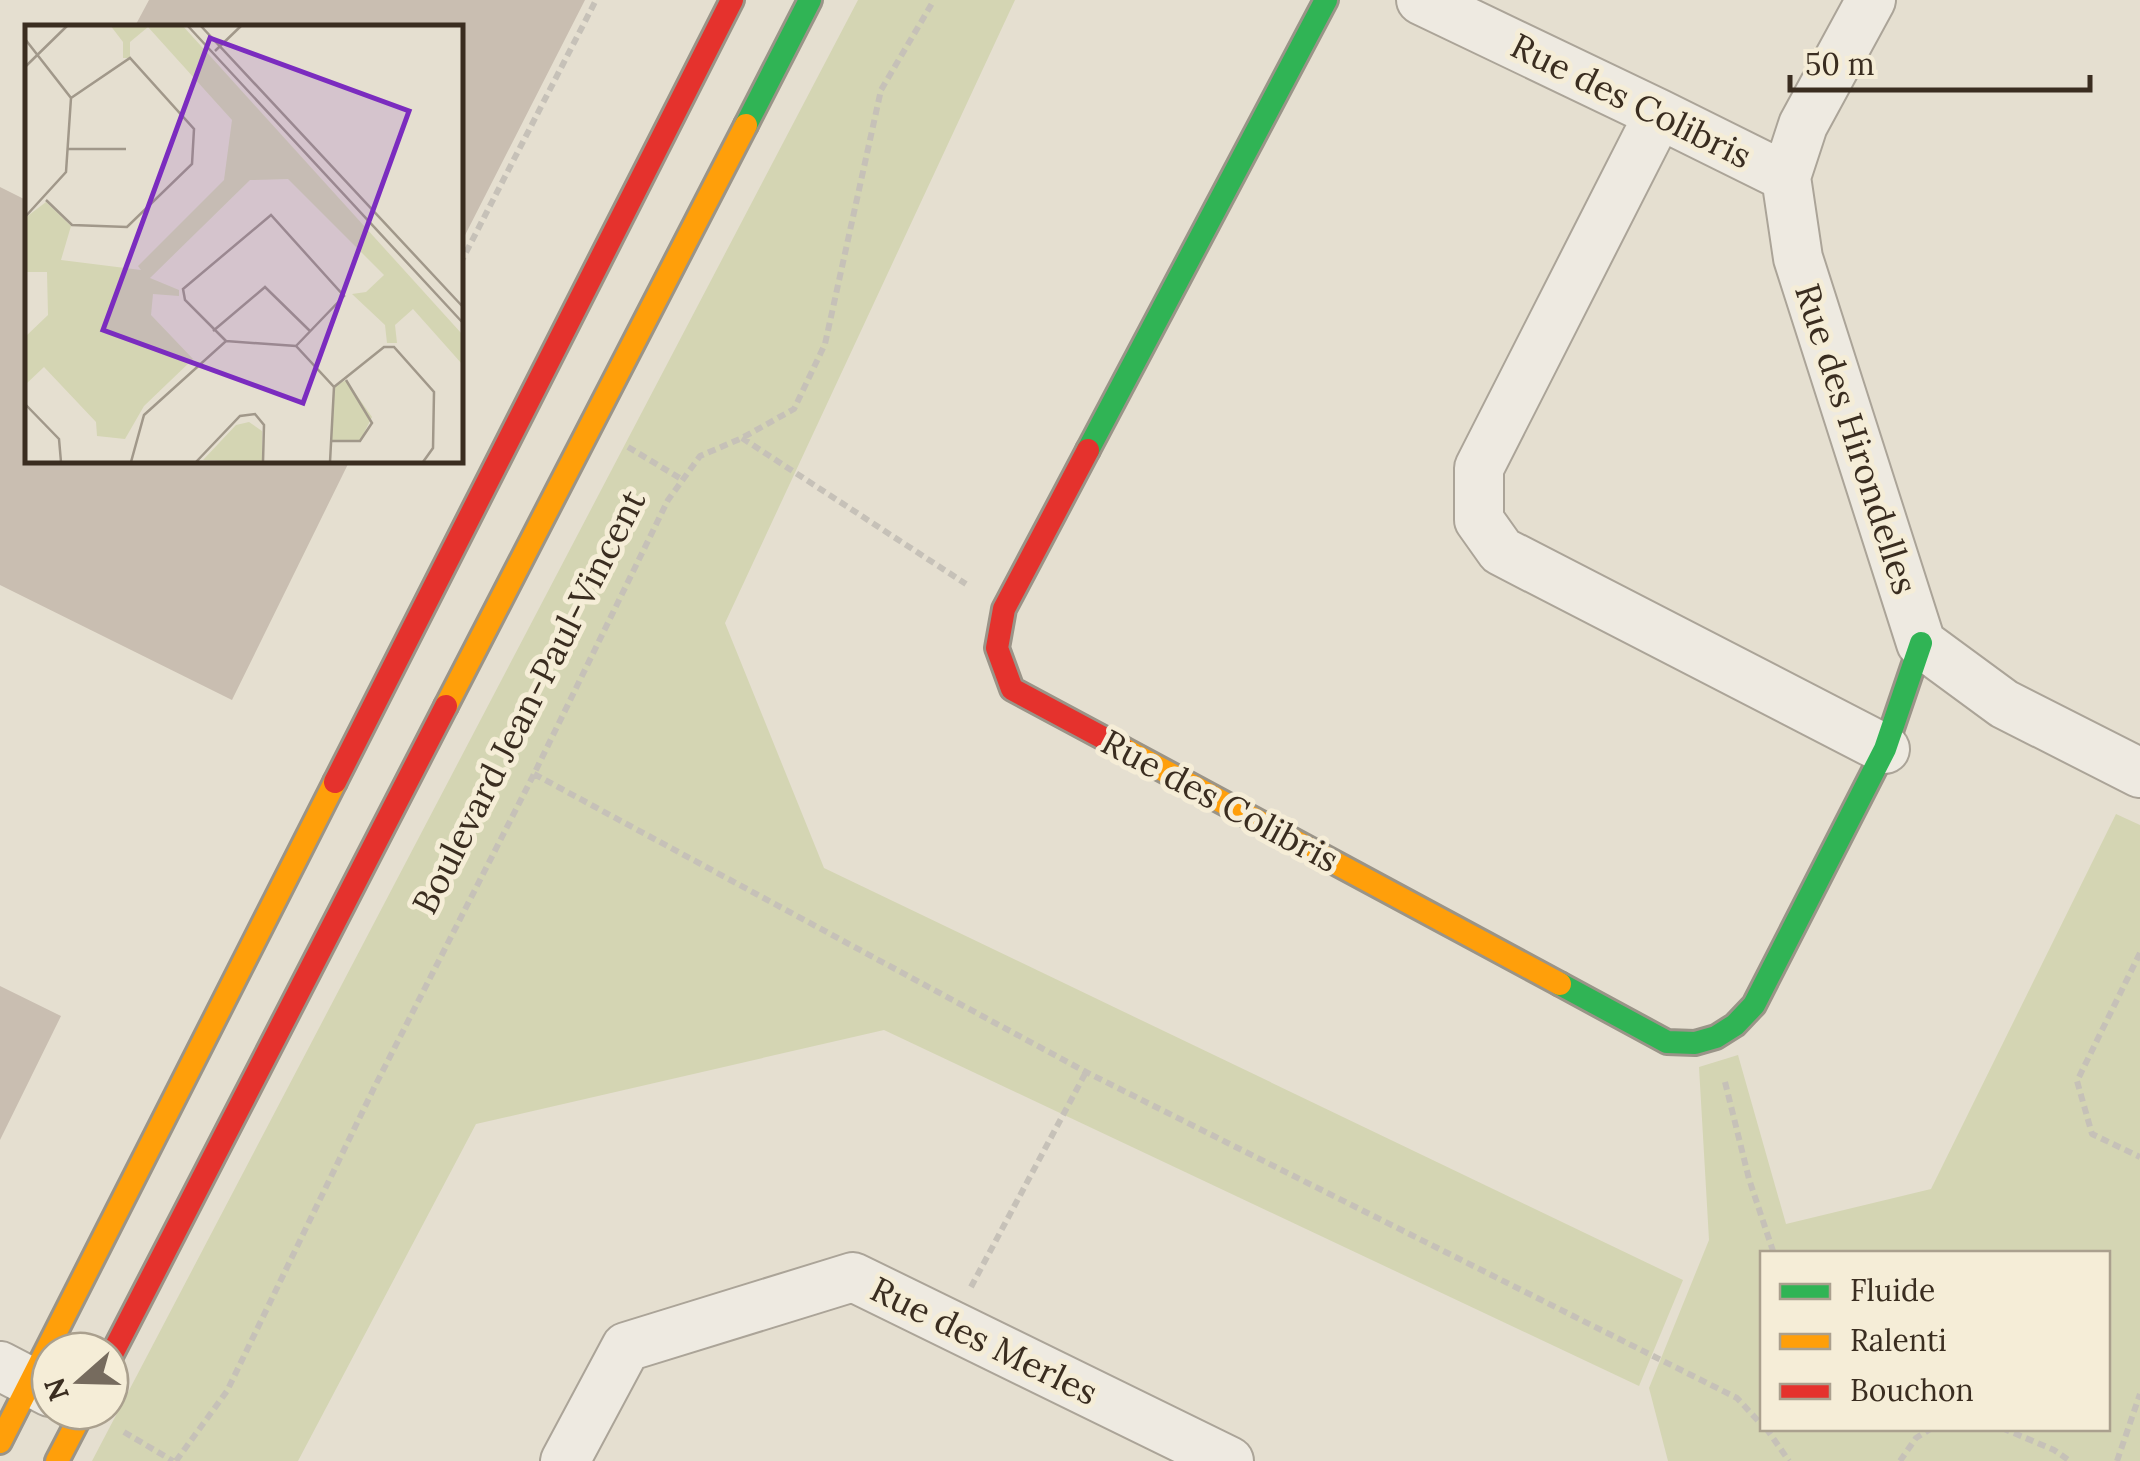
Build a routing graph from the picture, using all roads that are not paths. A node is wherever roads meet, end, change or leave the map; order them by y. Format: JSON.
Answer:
{"nodes":[{"id":1,"x":732,"y":0,"type":"edge"},
{"id":2,"x":810,"y":0,"type":"edge"},
{"id":3,"x":1326,"y":0,"type":"edge"},
{"id":4,"x":1421,"y":0,"type":"edge"},
{"id":5,"x":1872,"y":0,"type":"edge"},
{"id":6,"x":1659,"y":114,"type":"junction"},
{"id":7,"x":1786,"y":178,"type":"junction"},
{"id":8,"x":1922,"y":643,"type":"junction"},
{"id":9,"x":1884,"y":749,"type":"junction"},
{"id":10,"x":2140,"y":772,"type":"edge"},
{"id":11,"x":123,"y":1331,"type":"edge"},
{"id":12,"x":27,"y":1380,"type":"edge"},
{"id":13,"x":73,"y":1431,"type":"edge"},
{"id":14,"x":0,"y":1442,"type":"edge"},
{"id":15,"x":57,"y":1461,"type":"edge"},
{"id":16,"x":565,"y":1461,"type":"edge"},
{"id":17,"x":1228,"y":1461,"type":"edge"}],
"edges":[{"from":1,"to":12,"type":"street"},
{"from":2,"to":11,"type":"street","name":"Boulevard Jean-Paul-Vincent"},
{"from":3,"to":9,"type":"street","name":"Rue des Colibris"},
{"from":4,"to":6,"type":"street","name":"Rue des Colibris"},
{"from":5,"to":7,"type":"street","name":"Rue des Hirondelles"},
{"from":6,"to":7,"type":"street","name":"Rue des Colibris"},
{"from":6,"to":9,"type":"street"},
{"from":7,"to":8,"type":"street","name":"Rue des Hirondelles"},
{"from":8,"to":9,"type":"street"},
{"from":8,"to":10,"type":"street","name":"Rue des Hirondelles"},
{"from":12,"to":14,"type":"street"},
{"from":13,"to":15,"type":"street"},
{"from":16,"to":17,"type":"street","name":"Rue des Merles"}]}
